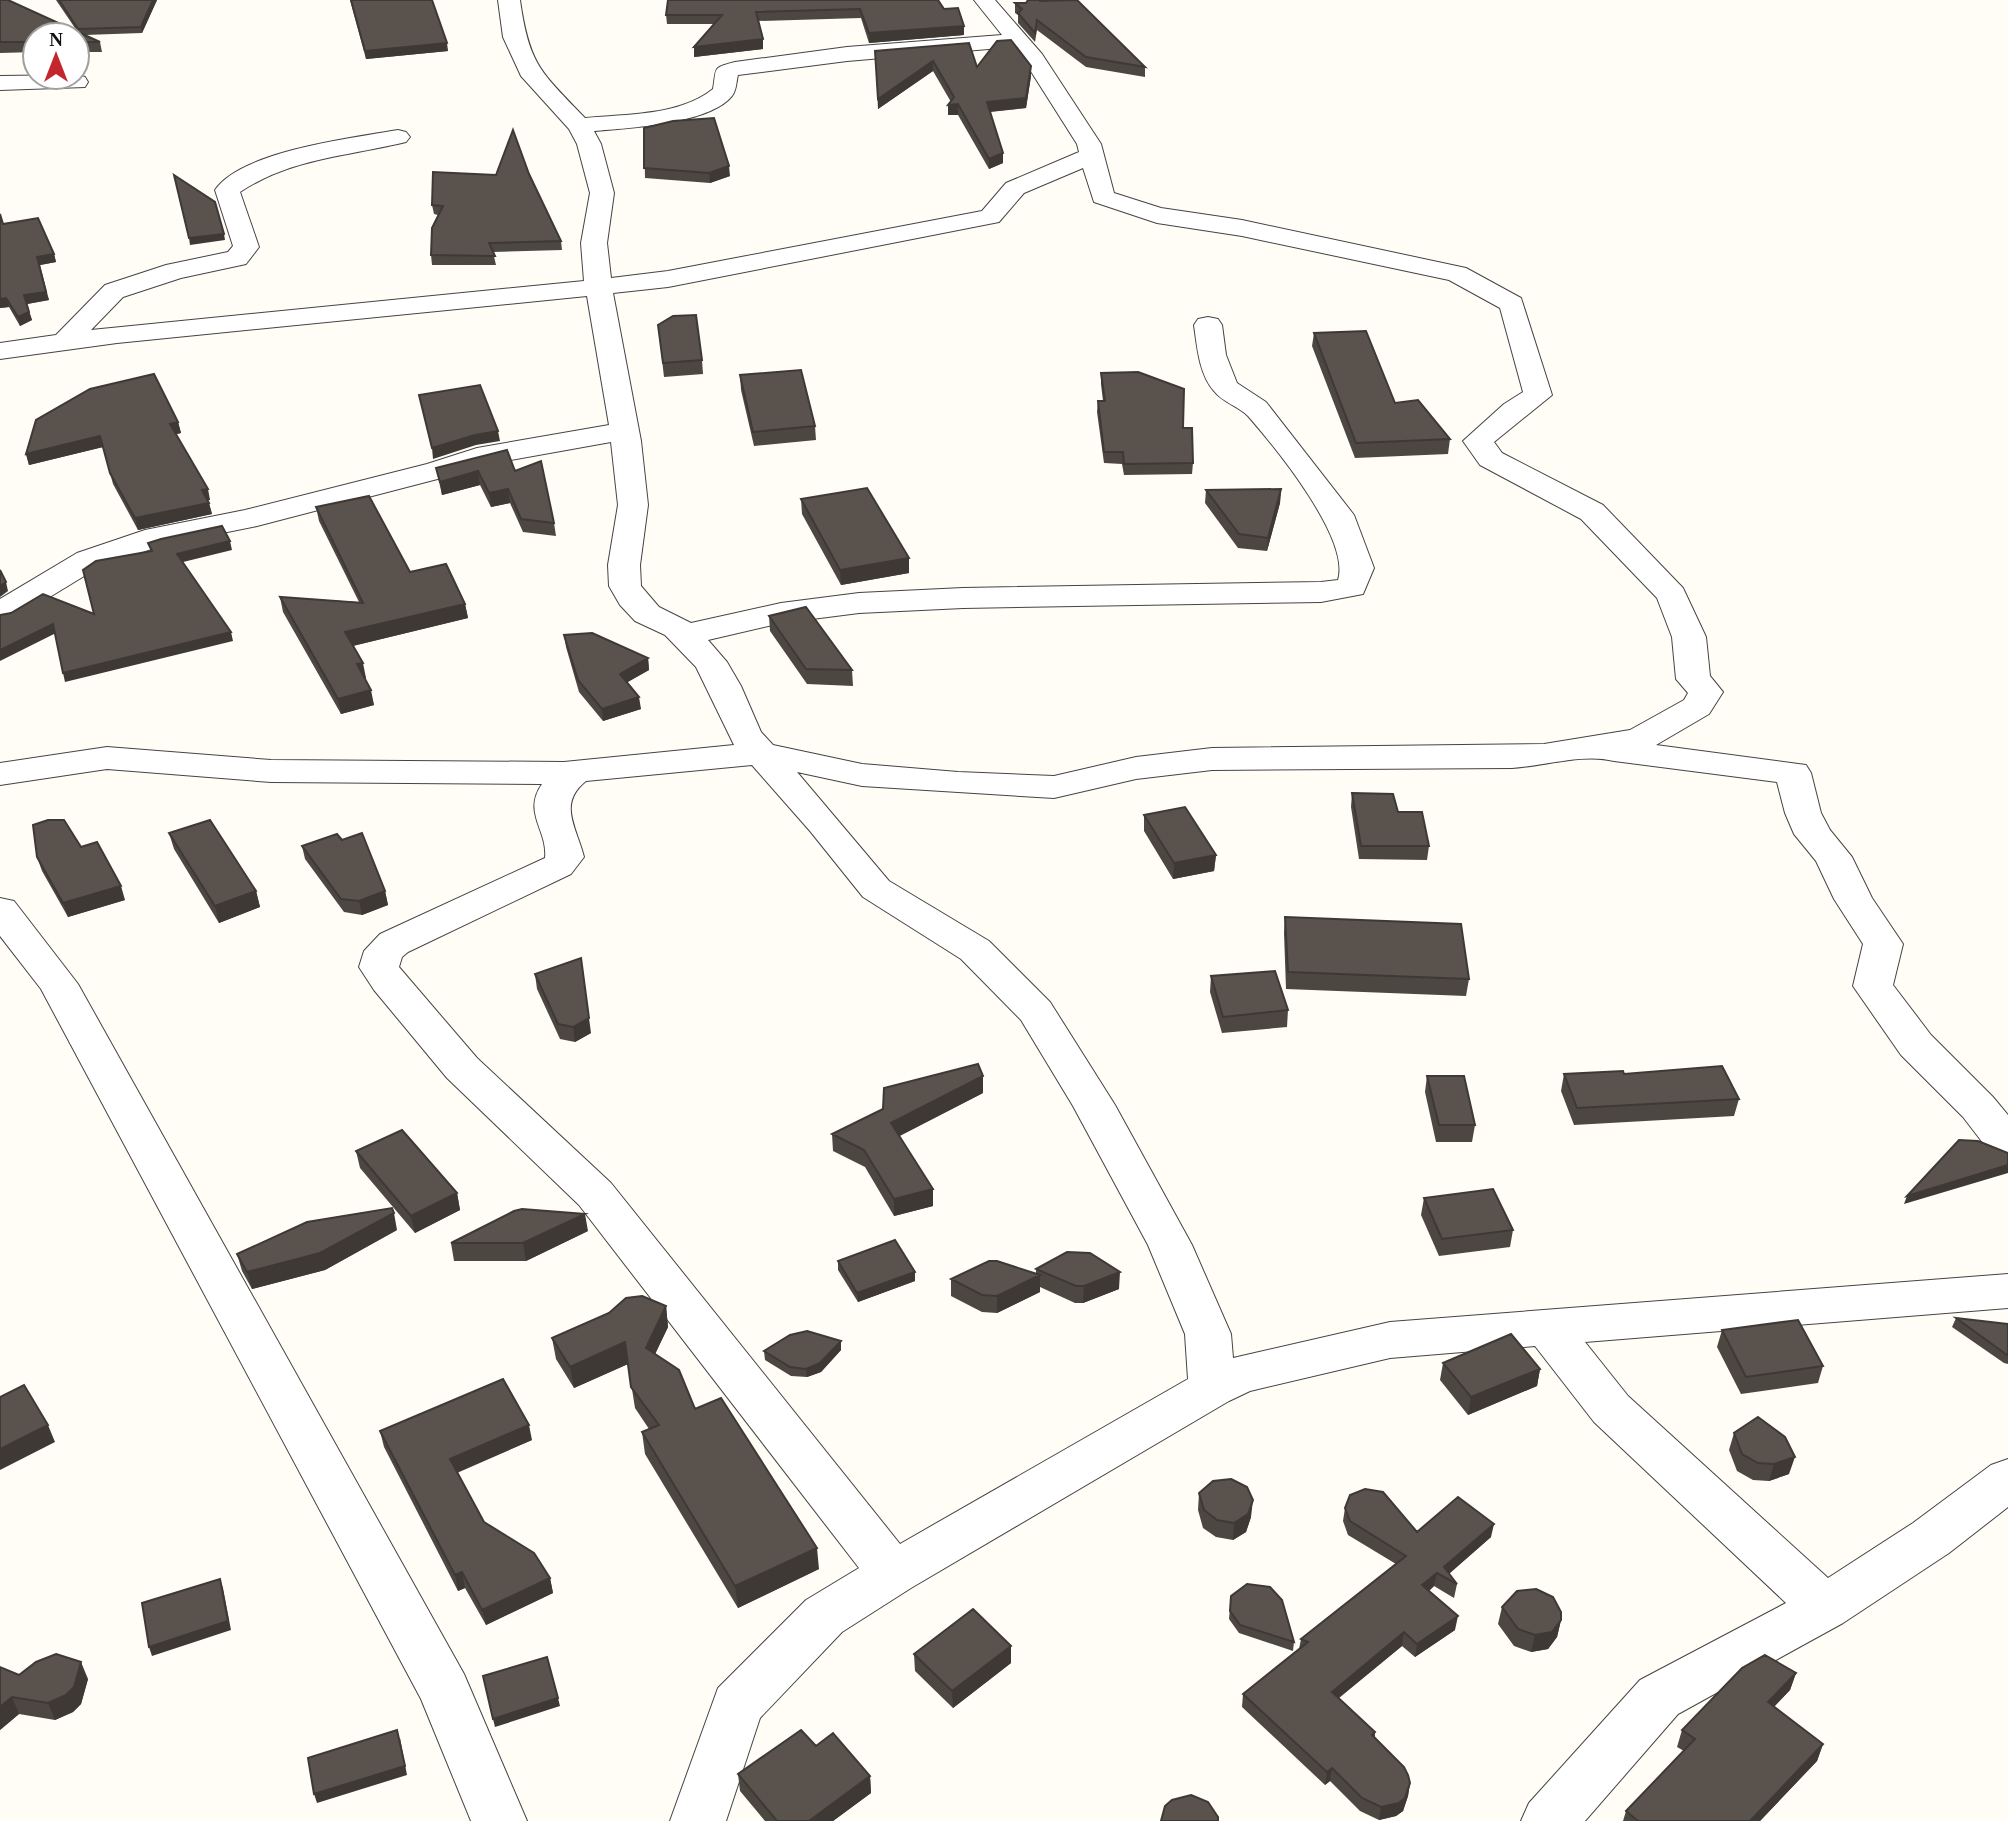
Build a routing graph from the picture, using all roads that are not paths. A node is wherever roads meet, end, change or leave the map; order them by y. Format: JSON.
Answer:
{"nodes":[{"id":1,"x":509,"y":0,"type":"edge"},
{"id":2,"x":984,"y":0,"type":"edge"},
{"id":3,"x":1018,"y":40,"type":"junction"},
{"id":4,"x":0,"y":83,"type":"edge"},
{"id":5,"x":21,"y":83,"type":"edge"},
{"id":6,"x":579,"y":126,"type":"junction"},
{"id":7,"x":398,"y":137,"type":"dead end"},
{"id":8,"x":1091,"y":155,"type":"junction"},
{"id":9,"x":598,"y":288,"type":"junction"},
{"id":10,"x":1208,"y":325,"type":"dead end"},
{"id":11,"x":65,"y":342,"type":"junction"},
{"id":12,"x":0,"y":351,"type":"edge"},
{"id":13,"x":624,"y":430,"type":"junction"},
{"id":14,"x":0,"y":613,"type":"edge"},
{"id":15,"x":686,"y":637,"type":"junction"},
{"id":16,"x":1587,"y":747,"type":"junction"},
{"id":17,"x":761,"y":753,"type":"junction"},
{"id":18,"x":576,"y":772,"type":"junction"},
{"id":19,"x":0,"y":774,"type":"edge"},
{"id":20,"x":0,"y":910,"type":"edge"},
{"id":21,"x":2008,"y":1145,"type":"edge"},
{"id":22,"x":2008,"y":1291,"type":"edge"},
{"id":23,"x":1545,"y":1326,"type":"junction"},
{"id":24,"x":1212,"y":1388,"type":"junction"},
{"id":25,"x":2008,"y":1479,"type":"edge"},
{"id":26,"x":893,"y":1573,"type":"junction"},
{"id":27,"x":1825,"y":1607,"type":"junction"},
{"id":28,"x":499,"y":1821,"type":"edge"},
{"id":29,"x":698,"y":1821,"type":"edge"},
{"id":30,"x":1549,"y":1821,"type":"edge"}],
"edges":[{"from":1,"to":6,"type":"street"},
{"from":2,"to":3,"type":"street"},
{"from":3,"to":6,"type":"street"},
{"from":3,"to":8,"type":"street"},
{"from":4,"to":5,"type":"street"},
{"from":6,"to":9,"type":"street"},
{"from":7,"to":11,"type":"street"},
{"from":8,"to":9,"type":"street"},
{"from":8,"to":16,"type":"street"},
{"from":9,"to":11,"type":"street"},
{"from":9,"to":13,"type":"street"},
{"from":10,"to":15,"type":"street"},
{"from":11,"to":12,"type":"street"},
{"from":13,"to":14,"type":"street"},
{"from":13,"to":15,"type":"street"},
{"from":15,"to":17,"type":"street"},
{"from":16,"to":17,"type":"street"},
{"from":16,"to":21,"type":"street"},
{"from":17,"to":18,"type":"street"},
{"from":17,"to":24,"type":"street"},
{"from":18,"to":19,"type":"street"},
{"from":18,"to":26,"type":"street"},
{"from":20,"to":28,"type":"street"},
{"from":22,"to":23,"type":"street"},
{"from":23,"to":24,"type":"street"},
{"from":23,"to":27,"type":"street"},
{"from":24,"to":26,"type":"street"},
{"from":25,"to":27,"type":"street"},
{"from":26,"to":29,"type":"street"},
{"from":27,"to":30,"type":"street"}]}
